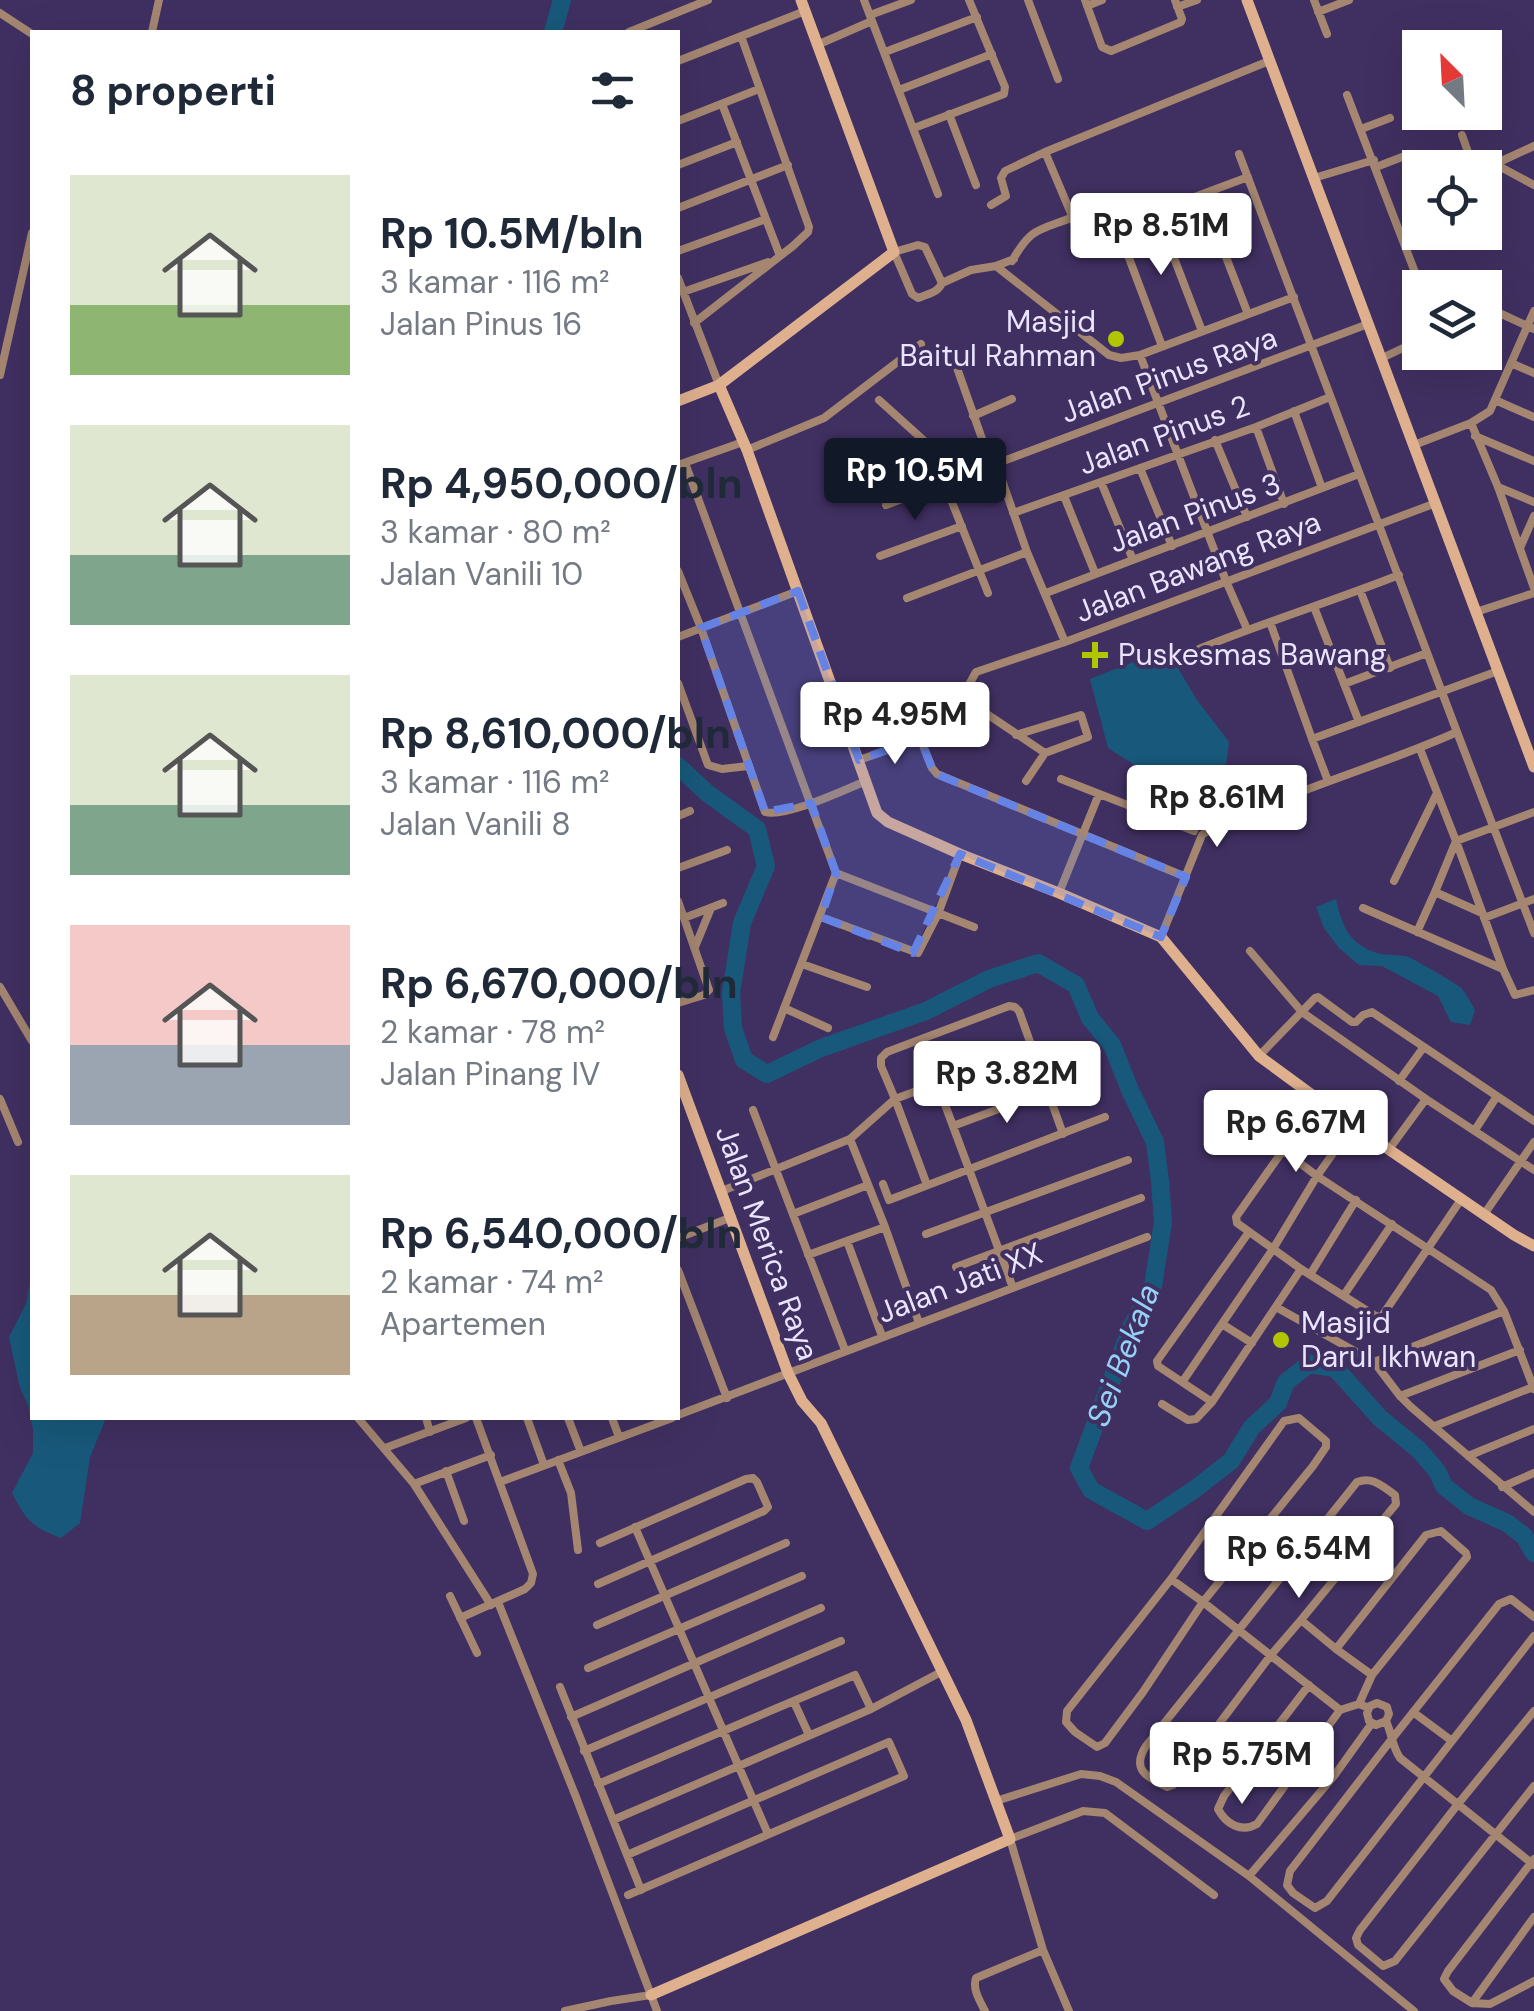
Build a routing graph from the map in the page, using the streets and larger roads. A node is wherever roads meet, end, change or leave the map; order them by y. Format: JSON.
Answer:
{"nodes":[{"id":1,"x":160,"y":0,"type":"edge"},
{"id":2,"x":708,"y":0,"type":"edge"},
{"id":3,"x":864,"y":0,"type":"edge"},
{"id":4,"x":911,"y":0,"type":"edge"},
{"id":5,"x":970,"y":0,"type":"edge"},
{"id":6,"x":1028,"y":0,"type":"edge"},
{"id":7,"x":1102,"y":0,"type":"edge"},
{"id":8,"x":1197,"y":0,"type":"edge"},
{"id":9,"x":1247,"y":0,"type":"edge"},
{"id":10,"x":1314,"y":0,"type":"edge"},
{"id":11,"x":1349,"y":0,"type":"edge"},
{"id":12,"x":1086,"y":3,"type":"edge"},
{"id":13,"x":1176,"y":4,"type":"edge"},
{"id":14,"x":803,"y":6,"type":"edge"},
{"id":15,"x":1318,"y":12,"type":"junction"},
{"id":16,"x":0,"y":13,"type":"edge"},
{"id":17,"x":976,"y":17,"type":"junction"},
{"id":18,"x":871,"y":18,"type":"junction"},
{"id":19,"x":152,"y":30,"type":"edge"},
{"id":20,"x":636,"y":30,"type":"edge"},
{"id":21,"x":30,"y":33,"type":"edge"},
{"id":22,"x":1326,"y":34,"type":"dead end"},
{"id":23,"x":740,"y":36,"type":"junction"},
{"id":24,"x":816,"y":45,"type":"junction"},
{"id":25,"x":885,"y":52,"type":"junction"},
{"id":26,"x":992,"y":54,"type":"junction"},
{"id":27,"x":680,"y":60,"type":"edge"},
{"id":28,"x":1270,"y":60,"type":"junction"},
{"id":29,"x":1058,"y":79,"type":"dead end"},
{"id":30,"x":760,"y":88,"type":"junction"},
{"id":31,"x":899,"y":90,"type":"junction"},
{"id":32,"x":1347,"y":95,"type":"dead end"},
{"id":33,"x":722,"y":104,"type":"junction"},
{"id":34,"x":949,"y":114,"type":"junction"},
{"id":35,"x":1390,"y":118,"type":"dead end"},
{"id":36,"x":680,"y":120,"type":"edge"},
{"id":37,"x":914,"y":128,"type":"junction"},
{"id":38,"x":1361,"y":129,"type":"junction"},
{"id":39,"x":1462,"y":135,"type":"dead end"},
{"id":40,"x":737,"y":142,"type":"junction"},
{"id":41,"x":1534,"y":146,"type":"edge"},
{"id":42,"x":1468,"y":150,"type":"edge"},
{"id":43,"x":1045,"y":152,"type":"junction"},
{"id":44,"x":1239,"y":154,"type":"dead end"},
{"id":45,"x":1402,"y":156,"type":"edge"},
{"id":46,"x":1502,"y":161,"type":"edge"},
{"id":47,"x":1375,"y":163,"type":"junction"},
{"id":48,"x":680,"y":164,"type":"edge"},
{"id":49,"x":788,"y":164,"type":"junction"},
{"id":50,"x":1502,"y":167,"type":"edge"},
{"id":51,"x":1248,"y":176,"type":"junction"},
{"id":52,"x":1314,"y":178,"type":"junction"},
{"id":53,"x":751,"y":180,"type":"junction"},
{"id":54,"x":976,"y":185,"type":"dead end"},
{"id":55,"x":1534,"y":185,"type":"edge"},
{"id":56,"x":938,"y":194,"type":"dead end"},
{"id":57,"x":1202,"y":194,"type":"junction"},
{"id":58,"x":991,"y":205,"type":"dead end"},
{"id":59,"x":680,"y":207,"type":"edge"},
{"id":60,"x":1156,"y":211,"type":"junction"},
{"id":61,"x":766,"y":218,"type":"junction"},
{"id":62,"x":1071,"y":218,"type":"junction"},
{"id":63,"x":1116,"y":226,"type":"junction"},
{"id":64,"x":30,"y":242,"type":"edge"},
{"id":65,"x":680,"y":250,"type":"edge"},
{"id":66,"x":894,"y":252,"type":"junction"},
{"id":67,"x":777,"y":258,"type":"junction"},
{"id":68,"x":1014,"y":259,"type":"junction"},
{"id":69,"x":996,"y":266,"type":"junction"},
{"id":70,"x":1414,"y":270,"type":"edge"},
{"id":71,"x":1004,"y":273,"type":"junction"},
{"id":72,"x":942,"y":283,"type":"junction"},
{"id":73,"x":680,"y":284,"type":"edge"},
{"id":74,"x":683,"y":292,"type":"junction"},
{"id":75,"x":1294,"y":297,"type":"junction"},
{"id":76,"x":1534,"y":311,"type":"edge"},
{"id":77,"x":1248,"y":314,"type":"junction"},
{"id":78,"x":1502,"y":314,"type":"edge"},
{"id":79,"x":694,"y":323,"type":"junction"},
{"id":80,"x":1368,"y":324,"type":"junction"},
{"id":81,"x":1531,"y":328,"type":"edge"},
{"id":82,"x":1202,"y":331,"type":"junction"},
{"id":83,"x":921,"y":344,"type":"dead end"},
{"id":84,"x":1162,"y":346,"type":"junction"},
{"id":85,"x":1312,"y":346,"type":"junction"},
{"id":86,"x":1402,"y":349,"type":"edge"},
{"id":87,"x":1140,"y":355,"type":"junction"},
{"id":88,"x":1382,"y":358,"type":"junction"},
{"id":89,"x":1512,"y":362,"type":"junction"},
{"id":90,"x":957,"y":368,"type":"dead end"},
{"id":91,"x":1534,"y":373,"type":"edge"},
{"id":92,"x":0,"y":375,"type":"edge"},
{"id":93,"x":719,"y":385,"type":"junction"},
{"id":94,"x":1330,"y":397,"type":"junction"},
{"id":95,"x":680,"y":399,"type":"edge"},
{"id":96,"x":1012,"y":399,"type":"dead end"},
{"id":97,"x":879,"y":400,"type":"dead end"},
{"id":98,"x":1495,"y":400,"type":"junction"},
{"id":99,"x":1159,"y":404,"type":"junction"},
{"id":100,"x":1294,"y":411,"type":"junction"},
{"id":101,"x":973,"y":416,"type":"junction"},
{"id":102,"x":1534,"y":418,"type":"edge"},
{"id":103,"x":1471,"y":423,"type":"junction"},
{"id":104,"x":1256,"y":427,"type":"junction"},
{"id":105,"x":1476,"y":436,"type":"junction"},
{"id":106,"x":1215,"y":440,"type":"junction"},
{"id":107,"x":1414,"y":445,"type":"junction"},
{"id":108,"x":745,"y":446,"type":"junction"},
{"id":109,"x":1178,"y":454,"type":"junction"},
{"id":110,"x":1534,"y":462,"type":"edge"},
{"id":111,"x":993,"y":463,"type":"junction"},
{"id":112,"x":681,"y":464,"type":"edge"},
{"id":113,"x":1140,"y":468,"type":"junction"},
{"id":114,"x":962,"y":474,"type":"junction"},
{"id":115,"x":1359,"y":474,"type":"junction"},
{"id":116,"x":944,"y":482,"type":"junction"},
{"id":117,"x":1101,"y":482,"type":"junction"},
{"id":118,"x":1498,"y":487,"type":"junction"},
{"id":119,"x":1322,"y":488,"type":"junction"},
{"id":120,"x":1064,"y":496,"type":"junction"},
{"id":121,"x":1534,"y":502,"type":"edge"},
{"id":122,"x":1436,"y":503,"type":"junction"},
{"id":123,"x":1284,"y":504,"type":"junction"},
{"id":124,"x":886,"y":505,"type":"dead end"},
{"id":125,"x":1013,"y":513,"type":"junction"},
{"id":126,"x":1534,"y":516,"type":"edge"},
{"id":127,"x":1247,"y":517,"type":"junction"},
{"id":128,"x":1379,"y":523,"type":"junction"},
{"id":129,"x":962,"y":526,"type":"junction"},
{"id":130,"x":1208,"y":530,"type":"junction"},
{"id":131,"x":1172,"y":546,"type":"junction"},
{"id":132,"x":1520,"y":548,"type":"junction"},
{"id":133,"x":1028,"y":552,"type":"junction"},
{"id":134,"x":880,"y":556,"type":"dead end"},
{"id":135,"x":1134,"y":560,"type":"junction"},
{"id":136,"x":978,"y":570,"type":"junction"},
{"id":137,"x":1095,"y":573,"type":"junction"},
{"id":138,"x":1399,"y":574,"type":"junction"},
{"id":139,"x":680,"y":576,"type":"edge"},
{"id":140,"x":1226,"y":581,"type":"junction"},
{"id":141,"x":1360,"y":590,"type":"junction"},
{"id":142,"x":1534,"y":591,"type":"edge"},
{"id":143,"x":798,"y":592,"type":"junction"},
{"id":144,"x":988,"y":593,"type":"dead end"},
{"id":145,"x":1046,"y":593,"type":"junction"},
{"id":146,"x":907,"y":598,"type":"dead end"},
{"id":147,"x":1314,"y":607,"type":"junction"},
{"id":148,"x":741,"y":612,"type":"junction"},
{"id":149,"x":1476,"y":612,"type":"junction"},
{"id":150,"x":1270,"y":622,"type":"junction"},
{"id":151,"x":701,"y":628,"type":"junction"},
{"id":152,"x":1247,"y":629,"type":"junction"},
{"id":153,"x":680,"y":636,"type":"edge"},
{"id":154,"x":1065,"y":642,"type":"junction"},
{"id":155,"x":1199,"y":649,"type":"dead end"},
{"id":156,"x":1427,"y":653,"type":"junction"},
{"id":157,"x":1390,"y":668,"type":"junction"},
{"id":158,"x":1498,"y":671,"type":"junction"},
{"id":159,"x":1344,"y":684,"type":"junction"},
{"id":160,"x":680,"y":689,"type":"edge"},
{"id":161,"x":1442,"y":690,"type":"junction"},
{"id":162,"x":963,"y":698,"type":"junction"},
{"id":163,"x":952,"y":715,"type":"dead end"},
{"id":164,"x":1359,"y":722,"type":"junction"},
{"id":165,"x":1457,"y":732,"type":"junction"},
{"id":166,"x":936,"y":733,"type":"dead end"},
{"id":167,"x":1016,"y":734,"type":"junction"},
{"id":168,"x":920,"y":738,"type":"junction"},
{"id":169,"x":1312,"y":739,"type":"junction"},
{"id":170,"x":1420,"y":749,"type":"junction"},
{"id":171,"x":1045,"y":753,"type":"junction"},
{"id":172,"x":859,"y":760,"type":"junction"},
{"id":173,"x":748,"y":766,"type":"junction"},
{"id":174,"x":1534,"y":767,"type":"edge"},
{"id":175,"x":1281,"y":771,"type":"dead end"},
{"id":176,"x":1061,"y":779,"type":"dead end"},
{"id":177,"x":866,"y":781,"type":"junction"},
{"id":178,"x":1026,"y":781,"type":"dead end"},
{"id":179,"x":1328,"y":781,"type":"junction"},
{"id":180,"x":1437,"y":793,"type":"junction"},
{"id":181,"x":1099,"y":794,"type":"junction"},
{"id":182,"x":1289,"y":796,"type":"junction"},
{"id":183,"x":812,"y":803,"type":"junction"},
{"id":184,"x":1258,"y":810,"type":"dead end"},
{"id":185,"x":690,"y":811,"type":"dead end"},
{"id":186,"x":1534,"y":812,"type":"edge"},
{"id":187,"x":680,"y":815,"type":"edge"},
{"id":188,"x":1241,"y":816,"type":"dead end"},
{"id":189,"x":1493,"y":827,"type":"junction"},
{"id":190,"x":1194,"y":832,"type":"dead end"},
{"id":191,"x":1082,"y":835,"type":"junction"},
{"id":192,"x":1456,"y":841,"type":"junction"},
{"id":193,"x":727,"y":850,"type":"dead end"},
{"id":194,"x":960,"y":854,"type":"junction"},
{"id":195,"x":680,"y":867,"type":"edge"},
{"id":196,"x":836,"y":873,"type":"junction"},
{"id":197,"x":1186,"y":877,"type":"junction"},
{"id":198,"x":1394,"y":881,"type":"dead end"},
{"id":199,"x":1435,"y":892,"type":"junction"},
{"id":200,"x":1059,"y":893,"type":"junction"},
{"id":201,"x":1534,"y":899,"type":"edge"},
{"id":202,"x":724,"y":903,"type":"dead end"},
{"id":203,"x":1524,"y":904,"type":"junction"},
{"id":204,"x":680,"y":907,"type":"edge"},
{"id":205,"x":711,"y":908,"type":"junction"},
{"id":206,"x":1363,"y":908,"type":"dead end"},
{"id":207,"x":938,"y":914,"type":"junction"},
{"id":208,"x":1483,"y":915,"type":"junction"},
{"id":209,"x":684,"y":918,"type":"junction"},
{"id":210,"x":821,"y":918,"type":"junction"},
{"id":211,"x":974,"y":927,"type":"dead end"},
{"id":212,"x":1417,"y":932,"type":"junction"},
{"id":213,"x":1534,"y":933,"type":"edge"},
{"id":214,"x":1161,"y":937,"type":"junction"},
{"id":215,"x":695,"y":947,"type":"junction"},
{"id":216,"x":1250,"y":950,"type":"dead end"},
{"id":217,"x":802,"y":964,"type":"junction"},
{"id":218,"x":1503,"y":969,"type":"junction"},
{"id":219,"x":0,"y":987,"type":"edge"},
{"id":220,"x":867,"y":987,"type":"dead end"},
{"id":221,"x":1534,"y":990,"type":"edge"},
{"id":222,"x":680,"y":1002,"type":"edge"},
{"id":223,"x":784,"y":1008,"type":"junction"},
{"id":224,"x":1302,"y":1012,"type":"junction"},
{"id":225,"x":828,"y":1028,"type":"dead end"},
{"id":226,"x":30,"y":1038,"type":"edge"},
{"id":227,"x":773,"y":1038,"type":"dead end"},
{"id":228,"x":1032,"y":1048,"type":"junction"},
{"id":229,"x":1423,"y":1048,"type":"junction"},
{"id":230,"x":1259,"y":1056,"type":"junction"},
{"id":231,"x":680,"y":1080,"type":"edge"},
{"id":232,"x":1399,"y":1081,"type":"junction"},
{"id":233,"x":937,"y":1082,"type":"junction"},
{"id":234,"x":1047,"y":1090,"type":"junction"},
{"id":235,"x":1497,"y":1096,"type":"junction"},
{"id":236,"x":0,"y":1099,"type":"edge"},
{"id":237,"x":896,"y":1099,"type":"junction"},
{"id":238,"x":1426,"y":1099,"type":"junction"},
{"id":239,"x":753,"y":1110,"type":"dead end"},
{"id":240,"x":1236,"y":1116,"type":"dead end"},
{"id":241,"x":1106,"y":1118,"type":"dead end"},
{"id":242,"x":1534,"y":1121,"type":"edge"},
{"id":243,"x":1353,"y":1125,"type":"junction"},
{"id":244,"x":953,"y":1126,"type":"junction"},
{"id":245,"x":1475,"y":1130,"type":"junction"},
{"id":246,"x":1063,"y":1134,"type":"junction"},
{"id":247,"x":850,"y":1139,"type":"junction"},
{"id":248,"x":18,"y":1142,"type":"dead end"},
{"id":249,"x":1534,"y":1142,"type":"edge"},
{"id":250,"x":1390,"y":1148,"type":"junction"},
{"id":251,"x":1284,"y":1149,"type":"junction"},
{"id":252,"x":1128,"y":1160,"type":"dead end"},
{"id":253,"x":1521,"y":1160,"type":"junction"},
{"id":254,"x":970,"y":1169,"type":"junction"},
{"id":255,"x":777,"y":1170,"type":"junction"},
{"id":256,"x":1534,"y":1170,"type":"edge"},
{"id":257,"x":1317,"y":1176,"type":"junction"},
{"id":258,"x":883,"y":1184,"type":"dead end"},
{"id":259,"x":868,"y":1185,"type":"junction"},
{"id":260,"x":927,"y":1185,"type":"junction"},
{"id":261,"x":722,"y":1191,"type":"junction"},
{"id":262,"x":1141,"y":1198,"type":"dead end"},
{"id":263,"x":1462,"y":1198,"type":"junction"},
{"id":264,"x":1356,"y":1200,"type":"junction"},
{"id":265,"x":985,"y":1211,"type":"junction"},
{"id":266,"x":1485,"y":1213,"type":"junction"},
{"id":267,"x":792,"y":1214,"type":"junction"},
{"id":268,"x":732,"y":1217,"type":"junction"},
{"id":269,"x":1392,"y":1224,"type":"junction"},
{"id":270,"x":885,"y":1227,"type":"junction"},
{"id":271,"x":1249,"y":1232,"type":"junction"},
{"id":272,"x":926,"y":1234,"type":"dead end"},
{"id":273,"x":680,"y":1237,"type":"edge"},
{"id":274,"x":1148,"y":1237,"type":"dead end"},
{"id":275,"x":847,"y":1241,"type":"junction"},
{"id":276,"x":1534,"y":1246,"type":"edge"},
{"id":277,"x":1428,"y":1248,"type":"junction"},
{"id":278,"x":1273,"y":1249,"type":"junction"},
{"id":279,"x":998,"y":1250,"type":"junction"},
{"id":280,"x":808,"y":1255,"type":"junction"},
{"id":281,"x":956,"y":1267,"type":"dead end"},
{"id":282,"x":1306,"y":1271,"type":"junction"},
{"id":283,"x":680,"y":1275,"type":"edge"},
{"id":284,"x":1012,"y":1288,"type":"junction"},
{"id":285,"x":1344,"y":1296,"type":"junction"},
{"id":286,"x":1276,"y":1307,"type":"junction"},
{"id":287,"x":1504,"y":1311,"type":"junction"},
{"id":288,"x":919,"y":1324,"type":"junction"},
{"id":289,"x":1222,"y":1324,"type":"junction"},
{"id":290,"x":882,"y":1336,"type":"junction"},
{"id":291,"x":1252,"y":1343,"type":"junction"},
{"id":292,"x":845,"y":1350,"type":"junction"},
{"id":293,"x":1520,"y":1350,"type":"junction"},
{"id":294,"x":1374,"y":1362,"type":"junction"},
{"id":295,"x":788,"y":1374,"type":"junction"},
{"id":296,"x":1183,"y":1381,"type":"junction"},
{"id":297,"x":1534,"y":1388,"type":"edge"},
{"id":298,"x":1400,"y":1396,"type":"junction"},
{"id":299,"x":726,"y":1398,"type":"junction"},
{"id":300,"x":1212,"y":1402,"type":"junction"},
{"id":301,"x":1162,"y":1404,"type":"dead end"},
{"id":302,"x":680,"y":1415,"type":"edge"},
{"id":303,"x":360,"y":1420,"type":"edge"},
{"id":304,"x":427,"y":1420,"type":"edge"},
{"id":305,"x":461,"y":1420,"type":"edge"},
{"id":306,"x":477,"y":1420,"type":"edge"},
{"id":307,"x":527,"y":1420,"type":"edge"},
{"id":308,"x":569,"y":1420,"type":"edge"},
{"id":309,"x":613,"y":1420,"type":"edge"},
{"id":310,"x":665,"y":1420,"type":"edge"},
{"id":311,"x":1435,"y":1426,"type":"junction"},
{"id":312,"x":1534,"y":1429,"type":"edge"},
{"id":313,"x":430,"y":1432,"type":"junction"},
{"id":314,"x":619,"y":1436,"type":"junction"},
{"id":315,"x":384,"y":1448,"type":"junction"},
{"id":316,"x":581,"y":1452,"type":"junction"},
{"id":317,"x":491,"y":1455,"type":"junction"},
{"id":318,"x":1468,"y":1456,"type":"junction"},
{"id":319,"x":558,"y":1460,"type":"junction"},
{"id":320,"x":544,"y":1465,"type":"junction"},
{"id":321,"x":446,"y":1472,"type":"junction"},
{"id":322,"x":1534,"y":1473,"type":"edge"},
{"id":323,"x":500,"y":1482,"type":"junction"},
{"id":324,"x":414,"y":1484,"type":"junction"},
{"id":325,"x":1502,"y":1487,"type":"junction"},
{"id":326,"x":1534,"y":1512,"type":"edge"},
{"id":327,"x":464,"y":1522,"type":"dead end"},
{"id":328,"x":635,"y":1527,"type":"junction"},
{"id":329,"x":600,"y":1543,"type":"dead end"},
{"id":330,"x":786,"y":1543,"type":"dead end"},
{"id":331,"x":578,"y":1550,"type":"dead end"},
{"id":332,"x":649,"y":1562,"type":"junction"},
{"id":333,"x":802,"y":1576,"type":"dead end"},
{"id":334,"x":1171,"y":1579,"type":"junction"},
{"id":335,"x":598,"y":1584,"type":"dead end"},
{"id":336,"x":664,"y":1595,"type":"junction"},
{"id":337,"x":450,"y":1596,"type":"dead end"},
{"id":338,"x":1203,"y":1602,"type":"junction"},
{"id":339,"x":495,"y":1604,"type":"junction"},
{"id":340,"x":820,"y":1608,"type":"dead end"},
{"id":341,"x":1534,"y":1617,"type":"edge"},
{"id":342,"x":460,"y":1618,"type":"junction"},
{"id":343,"x":1301,"y":1620,"type":"junction"},
{"id":344,"x":597,"y":1625,"type":"dead end"},
{"id":345,"x":678,"y":1629,"type":"junction"},
{"id":346,"x":1238,"y":1630,"type":"junction"},
{"id":347,"x":1534,"y":1636,"type":"edge"},
{"id":348,"x":841,"y":1641,"type":"dead end"},
{"id":349,"x":1336,"y":1649,"type":"junction"},
{"id":350,"x":477,"y":1653,"type":"dead end"},
{"id":351,"x":1271,"y":1655,"type":"junction"},
{"id":352,"x":693,"y":1664,"type":"junction"},
{"id":353,"x":588,"y":1668,"type":"dead end"},
{"id":354,"x":943,"y":1671,"type":"junction"},
{"id":355,"x":1372,"y":1675,"type":"junction"},
{"id":356,"x":1309,"y":1685,"type":"junction"},
{"id":357,"x":560,"y":1687,"type":"dead end"},
{"id":358,"x":708,"y":1698,"type":"junction"},
{"id":359,"x":794,"y":1702,"type":"junction"},
{"id":360,"x":1364,"y":1706,"type":"junction"},
{"id":361,"x":871,"y":1709,"type":"junction"},
{"id":362,"x":1340,"y":1710,"type":"junction"},
{"id":363,"x":1534,"y":1711,"type":"edge"},
{"id":364,"x":1413,"y":1712,"type":"junction"},
{"id":365,"x":571,"y":1717,"type":"junction"},
{"id":366,"x":1386,"y":1721,"type":"junction"},
{"id":367,"x":1372,"y":1723,"type":"junction"},
{"id":368,"x":723,"y":1732,"type":"junction"},
{"id":369,"x":808,"y":1735,"type":"junction"},
{"id":370,"x":1391,"y":1740,"type":"junction"},
{"id":371,"x":1452,"y":1741,"type":"junction"},
{"id":372,"x":584,"y":1751,"type":"junction"},
{"id":373,"x":738,"y":1767,"type":"junction"},
{"id":374,"x":1423,"y":1776,"type":"junction"},
{"id":375,"x":598,"y":1784,"type":"junction"},
{"id":376,"x":1534,"y":1786,"type":"edge"},
{"id":377,"x":754,"y":1801,"type":"junction"},
{"id":378,"x":996,"y":1801,"type":"junction"},
{"id":379,"x":1458,"y":1804,"type":"junction"},
{"id":380,"x":613,"y":1820,"type":"junction"},
{"id":381,"x":1495,"y":1833,"type":"junction"},
{"id":382,"x":768,"y":1834,"type":"junction"},
{"id":383,"x":1010,"y":1840,"type":"junction"},
{"id":384,"x":627,"y":1854,"type":"junction"},
{"id":385,"x":1533,"y":1862,"type":"edge"},
{"id":386,"x":1249,"y":1876,"type":"junction"},
{"id":387,"x":640,"y":1890,"type":"junction"},
{"id":388,"x":628,"y":1895,"type":"dead end"},
{"id":389,"x":1214,"y":1895,"type":"dead end"},
{"id":390,"x":1534,"y":1917,"type":"edge"},
{"id":391,"x":1043,"y":1950,"type":"junction"},
{"id":392,"x":1534,"y":1982,"type":"edge"},
{"id":393,"x":651,"y":1996,"type":"junction"},
{"id":394,"x":1472,"y":2003,"type":"junction"},
{"id":395,"x":565,"y":2011,"type":"edge"},
{"id":396,"x":657,"y":2011,"type":"edge"},
{"id":397,"x":985,"y":2011,"type":"edge"},
{"id":398,"x":1069,"y":2011,"type":"edge"},
{"id":399,"x":1414,"y":2011,"type":"edge"}],
"edges":[{"from":1,"to":19,"type":"street"},
{"from":2,"to":20,"type":"street"},
{"from":3,"to":18,"type":"street"},
{"from":4,"to":18,"type":"street"},
{"from":5,"to":17,"type":"street"},
{"from":6,"to":29,"type":"street"},
{"from":7,"to":12,"type":"street"},
{"from":8,"to":13,"type":"street"},
{"from":9,"to":28,"type":"street"},
{"from":10,"to":15,"type":"street"},
{"from":11,"to":15,"type":"street"},
{"from":12,"to":13,"type":"street"},
{"from":14,"to":23,"type":"street"},
{"from":14,"to":24,"type":"street"},
{"from":15,"to":22,"type":"street"},
{"from":16,"to":21,"type":"street"},
{"from":17,"to":25,"type":"street"},
{"from":17,"to":26,"type":"street"},
{"from":18,"to":24,"type":"street"},
{"from":18,"to":25,"type":"street"},
{"from":23,"to":27,"type":"street"},
{"from":23,"to":30,"type":"street"},
{"from":24,"to":66,"type":"street"},
{"from":25,"to":31,"type":"street"},
{"from":26,"to":31,"type":"street"},
{"from":26,"to":34,"type":"street"},
{"from":28,"to":43,"type":"street"},
{"from":28,"to":52,"type":"street"},
{"from":30,"to":33,"type":"street"},
{"from":30,"to":49,"type":"street"},
{"from":31,"to":37,"type":"street"},
{"from":32,"to":38,"type":"street"},
{"from":33,"to":36,"type":"street"},
{"from":33,"to":40,"type":"street"},
{"from":34,"to":37,"type":"street"},
{"from":34,"to":54,"type":"street"},
{"from":35,"to":38,"type":"street"},
{"from":37,"to":56,"type":"street"},
{"from":38,"to":47,"type":"street"},
{"from":39,"to":42,"type":"street"},
{"from":40,"to":48,"type":"street"},
{"from":40,"to":53,"type":"street"},
{"from":41,"to":46,"type":"street"},
{"from":43,"to":58,"type":"street"},
{"from":43,"to":62,"type":"street"},
{"from":44,"to":51,"type":"street"},
{"from":45,"to":47,"type":"street"},
{"from":47,"to":52,"type":"street"},
{"from":47,"to":70,"type":"street"},
{"from":49,"to":53,"type":"street"},
{"from":49,"to":67,"type":"street"},
{"from":50,"to":55,"type":"street"},
{"from":51,"to":57,"type":"street"},
{"from":51,"to":75,"type":"street"},
{"from":52,"to":80,"type":"street"},
{"from":53,"to":59,"type":"street"},
{"from":53,"to":61,"type":"street"},
{"from":57,"to":60,"type":"street"},
{"from":57,"to":77,"type":"street"},
{"from":60,"to":63,"type":"street"},
{"from":60,"to":82,"type":"street"},
{"from":61,"to":65,"type":"street"},
{"from":61,"to":67,"type":"street"},
{"from":62,"to":63,"type":"street"},
{"from":62,"to":68,"type":"street"},
{"from":63,"to":84,"type":"street"},
{"from":64,"to":92,"type":"street"},
{"from":66,"to":72,"type":"street"},
{"from":66,"to":72,"type":"street"},
{"from":66,"to":93,"type":"street"},
{"from":67,"to":74,"type":"street"},
{"from":67,"to":79,"type":"street"},
{"from":68,"to":69,"type":"street"},
{"from":68,"to":71,"type":"street"},
{"from":69,"to":71,"type":"street"},
{"from":69,"to":72,"type":"street"},
{"from":71,"to":87,"type":"street"},
{"from":73,"to":74,"type":"street"},
{"from":74,"to":79,"type":"street"},
{"from":75,"to":77,"type":"street"},
{"from":75,"to":85,"type":"street"},
{"from":76,"to":81,"type":"street"},
{"from":77,"to":82,"type":"street"},
{"from":78,"to":81,"type":"street"},
{"from":79,"to":93,"type":"street"},
{"from":80,"to":85,"type":"street","name":"Jalan Pinus Raya"},
{"from":80,"to":88,"type":"street"},
{"from":81,"to":89,"type":"street"},
{"from":82,"to":84,"type":"street"},
{"from":83,"to":108,"type":"street"},
{"from":84,"to":87,"type":"street"},
{"from":85,"to":94,"type":"street"},
{"from":85,"to":99,"type":"street","name":"Jalan Pinus Raya"},
{"from":86,"to":88,"type":"street"},
{"from":87,"to":99,"type":"street"},
{"from":88,"to":107,"type":"street"},
{"from":89,"to":91,"type":"street"},
{"from":89,"to":98,"type":"street"},
{"from":90,"to":101,"type":"street"},
{"from":93,"to":95,"type":"street"},
{"from":93,"to":108,"type":"street"},
{"from":94,"to":100,"type":"street","name":"Jalan Pinus 2"},
{"from":94,"to":115,"type":"street"},
{"from":96,"to":101,"type":"street"},
{"from":97,"to":114,"type":"street"},
{"from":98,"to":102,"type":"street"},
{"from":98,"to":103,"type":"street"},
{"from":99,"to":109,"type":"street"},
{"from":99,"to":111,"type":"street","name":"Jalan Pinus Raya"},
{"from":100,"to":104,"type":"street","name":"Jalan Pinus 2"},
{"from":100,"to":119,"type":"street"},
{"from":101,"to":111,"type":"street"},
{"from":103,"to":105,"type":"street"},
{"from":103,"to":107,"type":"street"},
{"from":104,"to":106,"type":"street","name":"Jalan Pinus 2"},
{"from":104,"to":123,"type":"street"},
{"from":105,"to":110,"type":"street"},
{"from":105,"to":118,"type":"street"},
{"from":106,"to":109,"type":"street","name":"Jalan Pinus 2"},
{"from":106,"to":127,"type":"street"},
{"from":107,"to":122,"type":"street"},
{"from":108,"to":112,"type":"street"},
{"from":108,"to":143,"type":"street"},
{"from":109,"to":113,"type":"street","name":"Jalan Pinus 2"},
{"from":109,"to":130,"type":"street"},
{"from":111,"to":114,"type":"street","name":"Jalan Pinus Raya"},
{"from":111,"to":125,"type":"street"},
{"from":112,"to":148,"type":"street"},
{"from":113,"to":117,"type":"street","name":"Jalan Pinus 2"},
{"from":113,"to":131,"type":"street"},
{"from":114,"to":116,"type":"street","name":"Jalan Pinus Raya"},
{"from":115,"to":119,"type":"street","name":"Jalan Pinus 3"},
{"from":115,"to":128,"type":"street"},
{"from":116,"to":124,"type":"street","name":"Jalan Pinus Raya"},
{"from":116,"to":129,"type":"street"},
{"from":117,"to":120,"type":"street","name":"Jalan Pinus 2"},
{"from":117,"to":135,"type":"street"},
{"from":118,"to":121,"type":"street"},
{"from":118,"to":132,"type":"street"},
{"from":119,"to":123,"type":"street","name":"Jalan Pinus 3"},
{"from":120,"to":125,"type":"street","name":"Jalan Pinus 2"},
{"from":120,"to":137,"type":"street"},
{"from":122,"to":128,"type":"street","name":"Jalan Bawang Raya"},
{"from":122,"to":149,"type":"street"},
{"from":123,"to":127,"type":"street","name":"Jalan Pinus 3"},
{"from":125,"to":133,"type":"street"},
{"from":126,"to":132,"type":"street"},
{"from":127,"to":130,"type":"street","name":"Jalan Pinus 3"},
{"from":128,"to":138,"type":"street"},
{"from":128,"to":140,"type":"street","name":"Jalan Bawang Raya"},
{"from":129,"to":134,"type":"street"},
{"from":129,"to":136,"type":"street"},
{"from":130,"to":131,"type":"street","name":"Jalan Pinus 3"},
{"from":130,"to":140,"type":"street"},
{"from":131,"to":135,"type":"street","name":"Jalan Pinus 3"},
{"from":132,"to":142,"type":"street"},
{"from":133,"to":136,"type":"street"},
{"from":133,"to":145,"type":"street"},
{"from":135,"to":137,"type":"street","name":"Jalan Pinus 3"},
{"from":136,"to":144,"type":"street"},
{"from":136,"to":146,"type":"street"},
{"from":137,"to":145,"type":"street","name":"Jalan Pinus 3"},
{"from":138,"to":141,"type":"street"},
{"from":138,"to":156,"type":"street"},
{"from":139,"to":151,"type":"street"},
{"from":140,"to":152,"type":"street"},
{"from":140,"to":154,"type":"street","name":"Jalan Bawang Raya"},
{"from":141,"to":147,"type":"street"},
{"from":141,"to":157,"type":"street"},
{"from":142,"to":149,"type":"street"},
{"from":143,"to":148,"type":"street"},
{"from":143,"to":172,"type":"street"},
{"from":145,"to":154,"type":"street"},
{"from":147,"to":150,"type":"street"},
{"from":147,"to":159,"type":"street"},
{"from":148,"to":151,"type":"street"},
{"from":148,"to":183,"type":"street"},
{"from":149,"to":158,"type":"street"},
{"from":150,"to":152,"type":"street"},
{"from":150,"to":169,"type":"street"},
{"from":151,"to":153,"type":"street"},
{"from":151,"to":173,"type":"street"},
{"from":152,"to":155,"type":"street"},
{"from":154,"to":162,"type":"street","name":"Jalan Bawang Raya"},
{"from":156,"to":157,"type":"street"},
{"from":156,"to":161,"type":"street"},
{"from":157,"to":159,"type":"street"},
{"from":158,"to":161,"type":"street"},
{"from":158,"to":174,"type":"street"},
{"from":159,"to":164,"type":"street"},
{"from":160,"to":173,"type":"street"},
{"from":161,"to":164,"type":"street"},
{"from":161,"to":165,"type":"street"},
{"from":162,"to":163,"type":"street"},
{"from":162,"to":167,"type":"street"},
{"from":164,"to":169,"type":"street"},
{"from":165,"to":170,"type":"street"},
{"from":165,"to":189,"type":"street"},
{"from":166,"to":168,"type":"street"},
{"from":167,"to":171,"type":"street"},
{"from":167,"to":171,"type":"street"},
{"from":168,"to":172,"type":"street"},
{"from":168,"to":191,"type":"street"},
{"from":169,"to":179,"type":"street"},
{"from":170,"to":179,"type":"street"},
{"from":170,"to":180,"type":"street"},
{"from":171,"to":178,"type":"street"},
{"from":172,"to":177,"type":"street"},
{"from":173,"to":183,"type":"street"},
{"from":175,"to":182,"type":"street"},
{"from":176,"to":181,"type":"street"},
{"from":177,"to":183,"type":"street"},
{"from":177,"to":194,"type":"street"},
{"from":179,"to":182,"type":"street"},
{"from":180,"to":192,"type":"street"},
{"from":180,"to":198,"type":"street"},
{"from":181,"to":190,"type":"street"},
{"from":181,"to":191,"type":"street"},
{"from":182,"to":184,"type":"street"},
{"from":183,"to":196,"type":"street"},
{"from":185,"to":187,"type":"street"},
{"from":186,"to":189,"type":"street"},
{"from":188,"to":197,"type":"street"},
{"from":189,"to":192,"type":"street"},
{"from":189,"to":203,"type":"street"},
{"from":191,"to":197,"type":"street"},
{"from":191,"to":200,"type":"street"},
{"from":192,"to":199,"type":"street"},
{"from":192,"to":208,"type":"street"},
{"from":193,"to":195,"type":"street"},
{"from":194,"to":200,"type":"street"},
{"from":194,"to":207,"type":"street"},
{"from":196,"to":207,"type":"street"},
{"from":196,"to":210,"type":"street"},
{"from":197,"to":214,"type":"street"},
{"from":199,"to":208,"type":"street"},
{"from":199,"to":212,"type":"street"},
{"from":200,"to":214,"type":"street"},
{"from":201,"to":203,"type":"street"},
{"from":202,"to":205,"type":"street"},
{"from":203,"to":208,"type":"street"},
{"from":203,"to":213,"type":"street"},
{"from":204,"to":209,"type":"street"},
{"from":205,"to":209,"type":"street"},
{"from":205,"to":215,"type":"street"},
{"from":206,"to":212,"type":"street"},
{"from":207,"to":210,"type":"street"},
{"from":207,"to":211,"type":"street"},
{"from":208,"to":218,"type":"street"},
{"from":209,"to":215,"type":"street"},
{"from":210,"to":217,"type":"street"},
{"from":212,"to":218,"type":"street"},
{"from":214,"to":230,"type":"street"},
{"from":215,"to":222,"type":"street"},
{"from":216,"to":224,"type":"street"},
{"from":217,"to":220,"type":"street"},
{"from":217,"to":223,"type":"street"},
{"from":218,"to":221,"type":"street"},
{"from":219,"to":226,"type":"street"},
{"from":223,"to":225,"type":"street"},
{"from":223,"to":227,"type":"street"},
{"from":224,"to":229,"type":"street"},
{"from":224,"to":230,"type":"street"},
{"from":224,"to":232,"type":"street"},
{"from":228,"to":233,"type":"street"},
{"from":228,"to":234,"type":"street"},
{"from":228,"to":237,"type":"street"},
{"from":229,"to":232,"type":"street"},
{"from":229,"to":235,"type":"street"},
{"from":230,"to":243,"type":"street"},
{"from":231,"to":261,"type":"street","name":"Jalan Merica Raya"},
{"from":232,"to":238,"type":"street"},
{"from":233,"to":237,"type":"street"},
{"from":233,"to":244,"type":"street"},
{"from":234,"to":244,"type":"street"},
{"from":234,"to":246,"type":"street"},
{"from":235,"to":242,"type":"street"},
{"from":235,"to":245,"type":"street"},
{"from":236,"to":248,"type":"street"},
{"from":237,"to":247,"type":"street"},
{"from":237,"to":260,"type":"street"},
{"from":238,"to":245,"type":"street"},
{"from":238,"to":250,"type":"street"},
{"from":239,"to":255,"type":"street"},
{"from":240,"to":251,"type":"street"},
{"from":241,"to":246,"type":"street"},
{"from":243,"to":250,"type":"street"},
{"from":243,"to":257,"type":"street"},
{"from":244,"to":254,"type":"street"},
{"from":245,"to":253,"type":"street"},
{"from":246,"to":254,"type":"street"},
{"from":247,"to":255,"type":"street"},
{"from":247,"to":259,"type":"street"},
{"from":249,"to":253,"type":"street"},
{"from":250,"to":263,"type":"street"},
{"from":251,"to":257,"type":"street"},
{"from":251,"to":271,"type":"street"},
{"from":252,"to":265,"type":"street"},
{"from":253,"to":256,"type":"street"},
{"from":253,"to":266,"type":"street"},
{"from":254,"to":260,"type":"street"},
{"from":254,"to":265,"type":"street"},
{"from":255,"to":261,"type":"street"},
{"from":255,"to":267,"type":"street"},
{"from":257,"to":264,"type":"street"},
{"from":257,"to":278,"type":"street"},
{"from":258,"to":260,"type":"street"},
{"from":259,"to":267,"type":"street"},
{"from":259,"to":270,"type":"street"},
{"from":261,"to":268,"type":"street","name":"Jalan Merica Raya"},
{"from":262,"to":279,"type":"street"},
{"from":263,"to":266,"type":"street"},
{"from":263,"to":277,"type":"street"},
{"from":264,"to":269,"type":"street"},
{"from":264,"to":282,"type":"street"},
{"from":265,"to":272,"type":"street"},
{"from":265,"to":279,"type":"street"},
{"from":266,"to":276,"type":"street"},
{"from":267,"to":280,"type":"street"},
{"from":268,"to":273,"type":"street"},
{"from":268,"to":295,"type":"street","name":"Jalan Merica Raya"},
{"from":269,"to":277,"type":"street"},
{"from":269,"to":285,"type":"street"},
{"from":270,"to":275,"type":"street"},
{"from":270,"to":288,"type":"street"},
{"from":271,"to":278,"type":"street"},
{"from":271,"to":296,"type":"street"},
{"from":274,"to":284,"type":"street","name":"Jalan Jati XX"},
{"from":275,"to":280,"type":"street"},
{"from":275,"to":290,"type":"street"},
{"from":277,"to":285,"type":"street"},
{"from":277,"to":287,"type":"street"},
{"from":278,"to":282,"type":"street"},
{"from":278,"to":289,"type":"street"},
{"from":279,"to":281,"type":"street"},
{"from":279,"to":284,"type":"street"},
{"from":280,"to":292,"type":"street"},
{"from":282,"to":285,"type":"street"},
{"from":282,"to":286,"type":"street"},
{"from":283,"to":299,"type":"street"},
{"from":284,"to":288,"type":"street","name":"Jalan Jati XX"},
{"from":286,"to":291,"type":"street"},
{"from":286,"to":294,"type":"street"},
{"from":287,"to":293,"type":"street"},
{"from":287,"to":294,"type":"street"},
{"from":288,"to":290,"type":"street","name":"Jalan Jati XX"},
{"from":289,"to":291,"type":"street"},
{"from":289,"to":296,"type":"street"},
{"from":290,"to":292,"type":"street","name":"Jalan Jati XX"},
{"from":291,"to":300,"type":"street"},
{"from":292,"to":295,"type":"street","name":"Jalan Jati XX"},
{"from":293,"to":297,"type":"street"},
{"from":293,"to":298,"type":"street"},
{"from":294,"to":298,"type":"street"},
{"from":295,"to":299,"type":"street","name":"Jalan Jati XX"},
{"from":295,"to":354,"type":"street","name":"Jalan Merica Raya"},
{"from":296,"to":300,"type":"street"},
{"from":297,"to":311,"type":"street"},
{"from":298,"to":311,"type":"street"},
{"from":299,"to":302,"type":"street","name":"Jalan Jati XX"},
{"from":300,"to":301,"type":"street"},
{"from":303,"to":315,"type":"street"},
{"from":304,"to":313,"type":"street"},
{"from":305,"to":313,"type":"street"},
{"from":306,"to":317,"type":"street"},
{"from":307,"to":320,"type":"street"},
{"from":308,"to":316,"type":"street"},
{"from":309,"to":314,"type":"street"},
{"from":310,"to":314,"type":"street","name":"Jalan Jati XX"},
{"from":311,"to":318,"type":"street"},
{"from":312,"to":318,"type":"street"},
{"from":313,"to":315,"type":"street"},
{"from":314,"to":316,"type":"street","name":"Jalan Jati XX"},
{"from":315,"to":324,"type":"street"},
{"from":316,"to":319,"type":"street","name":"Jalan Jati XX"},
{"from":317,"to":321,"type":"street"},
{"from":317,"to":323,"type":"street"},
{"from":318,"to":325,"type":"street"},
{"from":319,"to":320,"type":"street","name":"Jalan Jati XX"},
{"from":319,"to":331,"type":"street"},
{"from":320,"to":323,"type":"street","name":"Jalan Jati XX"},
{"from":321,"to":324,"type":"street"},
{"from":321,"to":327,"type":"street"},
{"from":322,"to":325,"type":"street"},
{"from":323,"to":339,"type":"street"},
{"from":324,"to":339,"type":"street"},
{"from":325,"to":326,"type":"street"},
{"from":328,"to":329,"type":"street"},
{"from":328,"to":332,"type":"street"},
{"from":328,"to":332,"type":"street"},
{"from":330,"to":336,"type":"street"},
{"from":332,"to":335,"type":"street"},
{"from":332,"to":336,"type":"street"},
{"from":333,"to":345,"type":"street"},
{"from":334,"to":338,"type":"street"},
{"from":334,"to":338,"type":"street"},
{"from":334,"to":338,"type":"street"},
{"from":336,"to":344,"type":"street"},
{"from":336,"to":345,"type":"street"},
{"from":337,"to":342,"type":"street"},
{"from":338,"to":346,"type":"street"},
{"from":339,"to":342,"type":"street"},
{"from":339,"to":393,"type":"street"},
{"from":340,"to":352,"type":"street"},
{"from":341,"to":364,"type":"street"},
{"from":342,"to":350,"type":"street"},
{"from":343,"to":346,"type":"street"},
{"from":343,"to":349,"type":"street"},
{"from":343,"to":351,"type":"street"},
{"from":345,"to":352,"type":"street"},
{"from":345,"to":353,"type":"street"},
{"from":346,"to":351,"type":"street"},
{"from":346,"to":351,"type":"street"},
{"from":347,"to":371,"type":"street"},
{"from":348,"to":358,"type":"street"},
{"from":349,"to":355,"type":"street"},
{"from":349,"to":355,"type":"street"},
{"from":351,"to":356,"type":"street"},
{"from":352,"to":358,"type":"street"},
{"from":352,"to":365,"type":"street"},
{"from":354,"to":361,"type":"street"},
{"from":354,"to":378,"type":"street","name":"Jalan Merica Raya"},
{"from":355,"to":360,"type":"street"},
{"from":356,"to":362,"type":"street"},
{"from":356,"to":362,"type":"street"},
{"from":357,"to":365,"type":"street"},
{"from":358,"to":368,"type":"street"},
{"from":358,"to":372,"type":"street"},
{"from":359,"to":361,"type":"street"},
{"from":359,"to":368,"type":"street"},
{"from":359,"to":369,"type":"street"},
{"from":360,"to":362,"type":"street"},
{"from":360,"to":366,"type":"street"},
{"from":360,"to":367,"type":"street"},
{"from":361,"to":369,"type":"street"},
{"from":363,"to":379,"type":"street"},
{"from":364,"to":370,"type":"street"},
{"from":364,"to":371,"type":"street"},
{"from":365,"to":372,"type":"street"},
{"from":366,"to":367,"type":"street"},
{"from":366,"to":370,"type":"street"},
{"from":367,"to":386,"type":"street"},
{"from":368,"to":373,"type":"street"},
{"from":368,"to":375,"type":"street"},
{"from":369,"to":373,"type":"street"},
{"from":370,"to":374,"type":"street"},
{"from":370,"to":374,"type":"street"},
{"from":371,"to":374,"type":"street"},
{"from":372,"to":375,"type":"street"},
{"from":373,"to":377,"type":"street"},
{"from":373,"to":380,"type":"street"},
{"from":374,"to":379,"type":"street"},
{"from":375,"to":380,"type":"street"},
{"from":376,"to":381,"type":"street"},
{"from":377,"to":382,"type":"street"},
{"from":377,"to":382,"type":"street"},
{"from":377,"to":384,"type":"street"},
{"from":378,"to":383,"type":"street","name":"Jalan Merica Raya"},
{"from":378,"to":386,"type":"street"},
{"from":379,"to":381,"type":"street"},
{"from":379,"to":381,"type":"street"},
{"from":380,"to":384,"type":"street"},
{"from":381,"to":385,"type":"street"},
{"from":382,"to":387,"type":"street"},
{"from":383,"to":389,"type":"street"},
{"from":383,"to":391,"type":"street"},
{"from":383,"to":393,"type":"street"},
{"from":384,"to":387,"type":"street"},
{"from":385,"to":394,"type":"street"},
{"from":386,"to":399,"type":"street"},
{"from":387,"to":388,"type":"street"},
{"from":390,"to":394,"type":"street"},
{"from":391,"to":397,"type":"street"},
{"from":391,"to":398,"type":"street"},
{"from":392,"to":394,"type":"street"},
{"from":393,"to":395,"type":"street"},
{"from":393,"to":396,"type":"street"}]}
